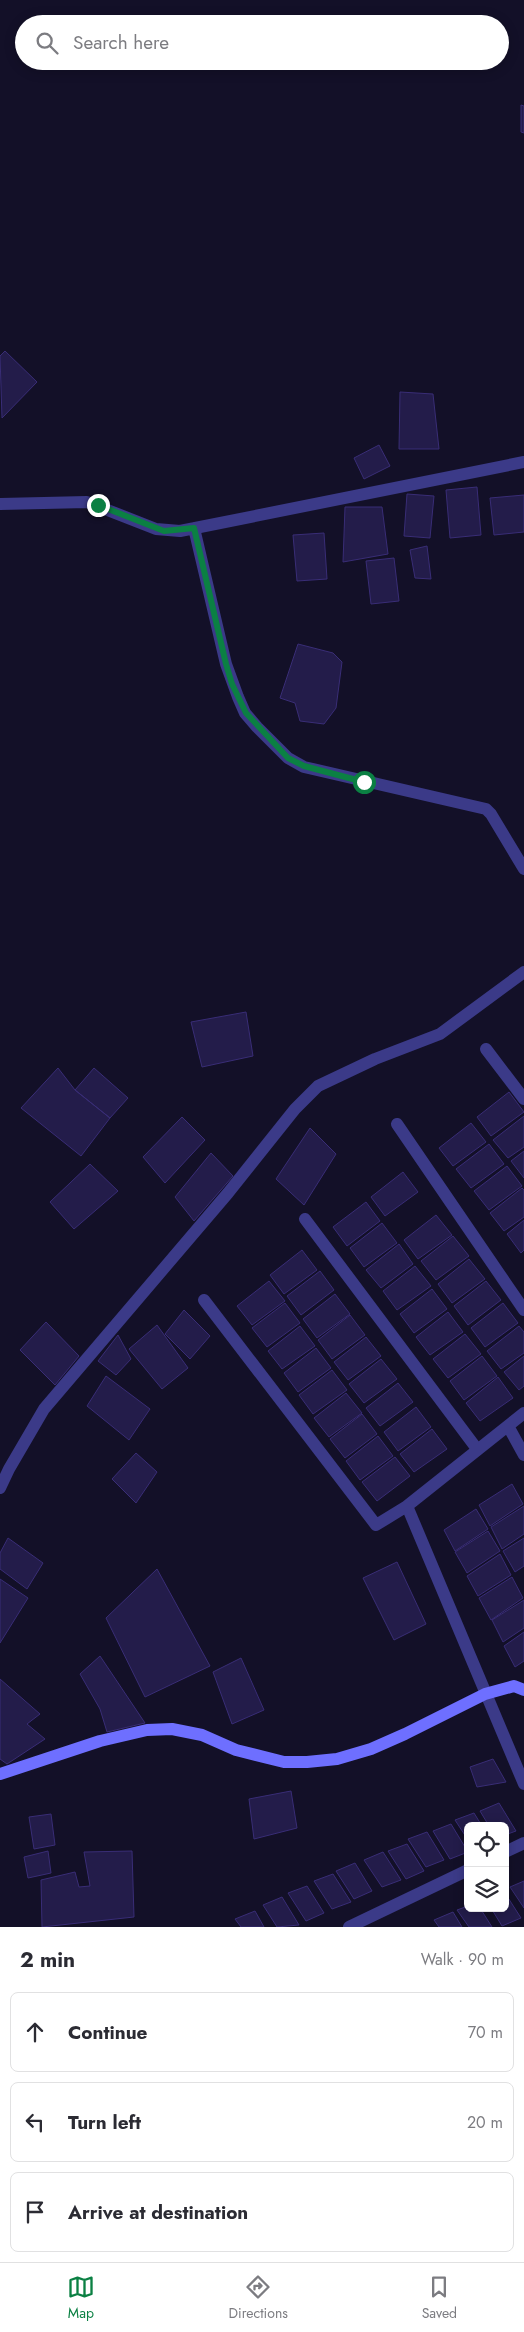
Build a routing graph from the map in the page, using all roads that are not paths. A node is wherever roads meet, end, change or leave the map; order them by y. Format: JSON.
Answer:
{"nodes":[{"id":1,"x":524,"y":462,"type":"edge"},
{"id":2,"x":0,"y":504,"type":"edge"},
{"id":3,"x":194,"y":528,"type":"junction"},
{"id":4,"x":524,"y":869,"type":"edge"},
{"id":5,"x":524,"y":972,"type":"edge"},
{"id":6,"x":486,"y":1049,"type":"dead end"},
{"id":7,"x":524,"y":1099,"type":"edge"},
{"id":8,"x":397,"y":1124,"type":"dead end"},
{"id":9,"x":305,"y":1219,"type":"dead end"},
{"id":10,"x":204,"y":1300,"type":"dead end"},
{"id":11,"x":524,"y":1310,"type":"edge"},
{"id":12,"x":524,"y":1413,"type":"edge"},
{"id":13,"x":508,"y":1426,"type":"junction"},
{"id":14,"x":477,"y":1449,"type":"junction"},
{"id":15,"x":524,"y":1455,"type":"edge"},
{"id":16,"x":0,"y":1488,"type":"edge"},
{"id":17,"x":407,"y":1506,"type":"junction"},
{"id":18,"x":524,"y":1690,"type":"edge"},
{"id":19,"x":485,"y":1694,"type":"junction"},
{"id":20,"x":0,"y":1774,"type":"edge"},
{"id":21,"x":524,"y":1784,"type":"edge"},
{"id":22,"x":524,"y":1842,"type":"edge"},
{"id":23,"x":509,"y":1850,"type":"edge"},
{"id":24,"x":464,"y":1872,"type":"edge"},
{"id":25,"x":349,"y":1927,"type":"edge"}],
"edges":[{"from":1,"to":3,"type":"street"},
{"from":2,"to":3,"type":"street"},
{"from":3,"to":4,"type":"street"},
{"from":5,"to":16,"type":"street"},
{"from":6,"to":7,"type":"street"},
{"from":8,"to":11,"type":"street"},
{"from":9,"to":14,"type":"street"},
{"from":10,"to":17,"type":"street"},
{"from":12,"to":13,"type":"street"},
{"from":13,"to":14,"type":"street"},
{"from":13,"to":15,"type":"street"},
{"from":14,"to":17,"type":"street"},
{"from":17,"to":19,"type":"street"},
{"from":18,"to":19,"type":"street"},
{"from":19,"to":20,"type":"street"},
{"from":19,"to":21,"type":"street"},
{"from":22,"to":23,"type":"street"},
{"from":24,"to":25,"type":"street"}]}
